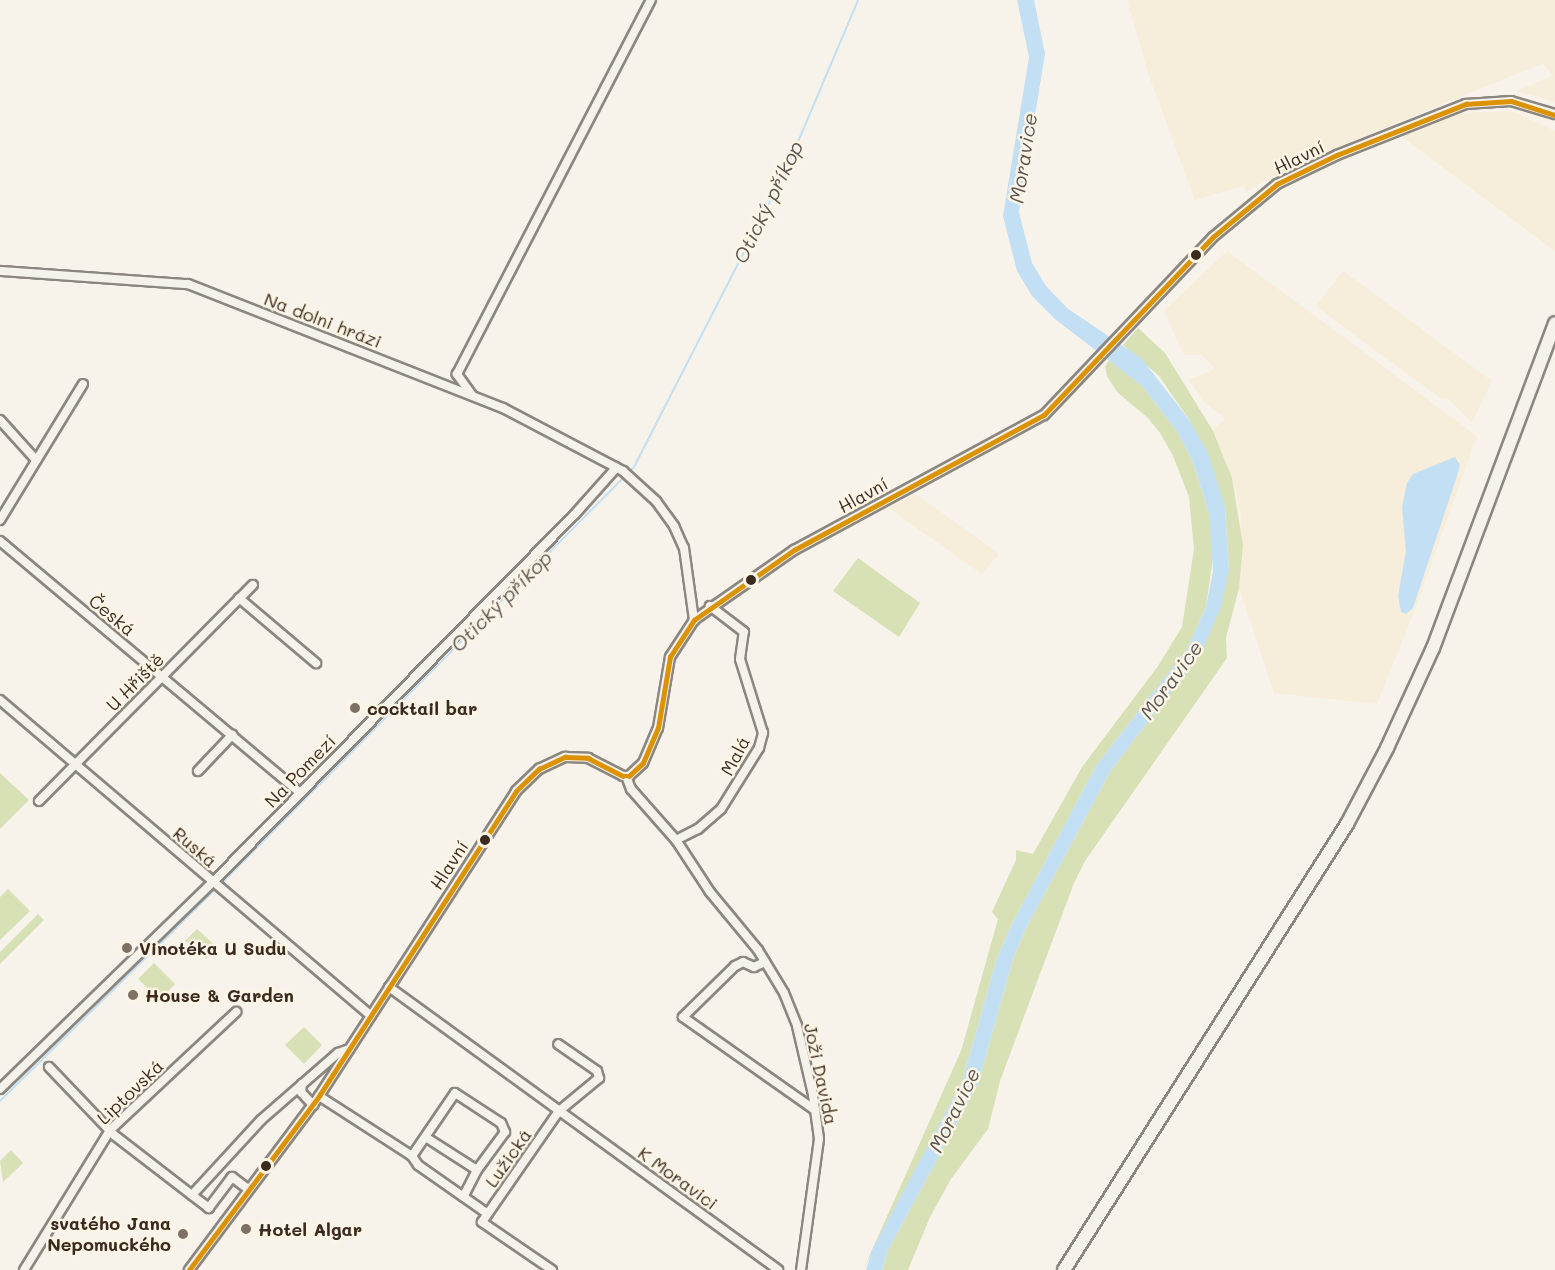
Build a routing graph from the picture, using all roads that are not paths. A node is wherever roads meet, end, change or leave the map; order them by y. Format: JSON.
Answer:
{"nodes":[{"id":1,"x":651,"y":0,"type":"edge"},
{"id":2,"x":1554,"y":114,"type":"edge"},
{"id":3,"x":0,"y":271,"type":"edge"},
{"id":4,"x":1555,"y":323,"type":"edge"},
{"id":5,"x":84,"y":384,"type":"dead end"},
{"id":6,"x":473,"y":396,"type":"junction"},
{"id":7,"x":0,"y":420,"type":"edge"},
{"id":8,"x":36,"y":460,"type":"junction"},
{"id":9,"x":619,"y":469,"type":"junction"},
{"id":10,"x":0,"y":520,"type":"edge"},
{"id":11,"x":0,"y":541,"type":"edge"},
{"id":12,"x":253,"y":585,"type":"dead end"},
{"id":13,"x":239,"y":598,"type":"junction"},
{"id":14,"x":710,"y":606,"type":"junction"},
{"id":15,"x":694,"y":620,"type":"junction"},
{"id":16,"x":316,"y":663,"type":"dead end"},
{"id":17,"x":162,"y":675,"type":"junction"},
{"id":18,"x":0,"y":700,"type":"edge"},
{"id":19,"x":232,"y":735,"type":"junction"},
{"id":20,"x":75,"y":764,"type":"junction"},
{"id":21,"x":198,"y":771,"type":"dead end"},
{"id":22,"x":626,"y":776,"type":"junction"},
{"id":23,"x":300,"y":793,"type":"junction"},
{"id":24,"x":39,"y":801,"type":"dead end"},
{"id":25,"x":676,"y":840,"type":"junction"},
{"id":26,"x":217,"y":885,"type":"junction"},
{"id":27,"x":765,"y":962,"type":"junction"},
{"id":28,"x":389,"y":987,"type":"junction"},
{"id":29,"x":236,"y":1012,"type":"dead end"},
{"id":30,"x":371,"y":1016,"type":"junction"},
{"id":31,"x":558,"y":1044,"type":"dead end"},
{"id":32,"x":349,"y":1049,"type":"junction"},
{"id":33,"x":50,"y":1067,"type":"dead end"},
{"id":34,"x":306,"y":1080,"type":"junction"},
{"id":35,"x":328,"y":1082,"type":"junction"},
{"id":36,"x":0,"y":1089,"type":"edge"},
{"id":37,"x":319,"y":1096,"type":"junction"},
{"id":38,"x":313,"y":1105,"type":"junction"},
{"id":39,"x":815,"y":1110,"type":"junction"},
{"id":40,"x":559,"y":1111,"type":"junction"},
{"id":41,"x":110,"y":1130,"type":"junction"},
{"id":42,"x":427,"y":1138,"type":"junction"},
{"id":43,"x":411,"y":1156,"type":"junction"},
{"id":44,"x":477,"y":1170,"type":"junction"},
{"id":45,"x":248,"y":1189,"type":"junction"},
{"id":46,"x":192,"y":1195,"type":"junction"},
{"id":47,"x":463,"y":1197,"type":"junction"},
{"id":48,"x":488,"y":1214,"type":"junction"},
{"id":49,"x":24,"y":1270,"type":"edge"},
{"id":50,"x":189,"y":1270,"type":"edge"},
{"id":51,"x":552,"y":1270,"type":"edge"},
{"id":52,"x":778,"y":1270,"type":"edge"},
{"id":53,"x":801,"y":1270,"type":"edge"},
{"id":54,"x":1064,"y":1270,"type":"edge"}],
"edges":[{"from":1,"to":6,"type":"street"},
{"from":2,"to":14,"type":"street","name":"Hlavní"},
{"from":3,"to":6,"type":"street","name":"Na dolni hrázi"},
{"from":4,"to":54,"type":"main road"},
{"from":5,"to":8,"type":"street"},
{"from":6,"to":9,"type":"street","name":"Na dolni hrázi"},
{"from":7,"to":8,"type":"street"},
{"from":8,"to":10,"type":"street"},
{"from":9,"to":15,"type":"street","name":"Na dolni hrázi"},
{"from":9,"to":23,"type":"street","name":"Na Pomezí"},
{"from":11,"to":17,"type":"street","name":"Česká"},
{"from":12,"to":13,"type":"street","name":"U Hřiště"},
{"from":13,"to":16,"type":"street"},
{"from":13,"to":17,"type":"street","name":"U Hřiště"},
{"from":14,"to":15,"type":"street","name":"Hlavní"},
{"from":14,"to":25,"type":"street","name":"Malá"},
{"from":15,"to":22,"type":"street","name":"Hlavní"},
{"from":17,"to":19,"type":"street","name":"Česká"},
{"from":17,"to":20,"type":"street","name":"U Hřiště"},
{"from":18,"to":20,"type":"street","name":"Ruská"},
{"from":19,"to":21,"type":"street"},
{"from":19,"to":23,"type":"street","name":"Česká"},
{"from":20,"to":24,"type":"street","name":"U Hřiště"},
{"from":20,"to":26,"type":"street","name":"Ruská"},
{"from":22,"to":25,"type":"street","name":"Joži Davida"},
{"from":22,"to":28,"type":"street","name":"Hlavní"},
{"from":23,"to":26,"type":"street","name":"Na Pomezí"},
{"from":25,"to":27,"type":"street","name":"Joži Davida"},
{"from":26,"to":30,"type":"street","name":"Ruská"},
{"from":26,"to":36,"type":"street","name":"Na Pomezí"},
{"from":27,"to":39,"type":"street","name":"Joži Davida"},
{"from":27,"to":39,"type":"street"},
{"from":28,"to":30,"type":"street","name":"Hlavní"},
{"from":28,"to":40,"type":"street"},
{"from":29,"to":41,"type":"street","name":"Liptovská"},
{"from":30,"to":32,"type":"street","name":"Hlavní"},
{"from":31,"to":40,"type":"street"},
{"from":32,"to":34,"type":"street","name":"Hlavní"},
{"from":32,"to":35,"type":"street","name":"Hlavní"},
{"from":33,"to":41,"type":"street"},
{"from":34,"to":35,"type":"street"},
{"from":34,"to":38,"type":"street"},
{"from":34,"to":46,"type":"street","name":"Hlavní"},
{"from":35,"to":37,"type":"street","name":"Hlavní"},
{"from":37,"to":38,"type":"street","name":"Hlavní"},
{"from":37,"to":43,"type":"street"},
{"from":38,"to":45,"type":"street","name":"Hlavní"},
{"from":39,"to":53,"type":"street","name":"Joži Davida"},
{"from":40,"to":48,"type":"street","name":"Lužická"},
{"from":40,"to":52,"type":"street","name":"K Moravici"},
{"from":41,"to":46,"type":"street"},
{"from":41,"to":49,"type":"street","name":"Liptovská"},
{"from":42,"to":43,"type":"street"},
{"from":42,"to":44,"type":"street"},
{"from":42,"to":44,"type":"street"},
{"from":43,"to":47,"type":"street"},
{"from":44,"to":47,"type":"street"},
{"from":45,"to":46,"type":"street"},
{"from":45,"to":50,"type":"street","name":"Hlavní"},
{"from":47,"to":48,"type":"street"},
{"from":48,"to":51,"type":"street","name":"Lužická"}]}
